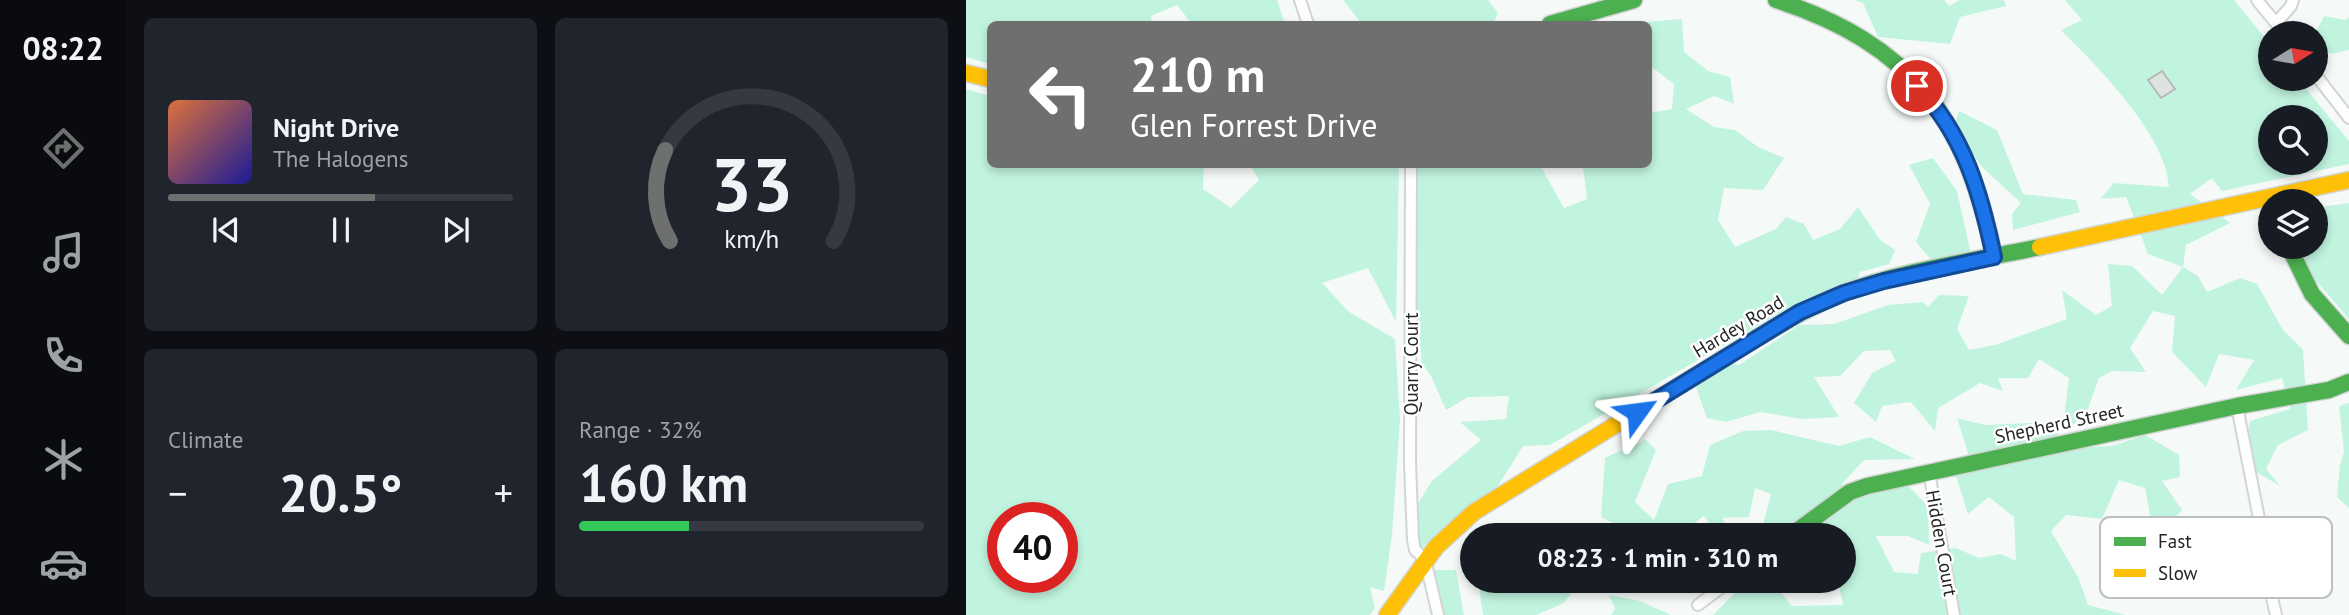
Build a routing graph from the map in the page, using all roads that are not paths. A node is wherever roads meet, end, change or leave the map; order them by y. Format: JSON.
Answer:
{"nodes":[{"id":1,"x":1300,"y":0,"type":"edge"},
{"id":2,"x":1634,"y":0,"type":"edge"},
{"id":3,"x":1776,"y":0,"type":"edge"},
{"id":4,"x":2257,"y":0,"type":"edge"},
{"id":5,"x":2293,"y":0,"type":"edge"},
{"id":6,"x":1307,"y":21,"type":"edge"},
{"id":7,"x":1560,"y":21,"type":"edge"},
{"id":8,"x":2274,"y":21,"type":"edge"},
{"id":9,"x":2278,"y":21,"type":"edge"},
{"id":10,"x":966,"y":73,"type":"edge"},
{"id":11,"x":987,"y":78,"type":"edge"},
{"id":12,"x":2328,"y":91,"type":"edge"},
{"id":13,"x":2349,"y":118,"type":"edge"},
{"id":14,"x":1411,"y":168,"type":"edge"},
{"id":15,"x":2349,"y":180,"type":"edge"},
{"id":16,"x":2314,"y":189,"type":"edge"},
{"id":17,"x":2258,"y":202,"type":"edge"},
{"id":18,"x":1994,"y":257,"type":"junction"},
{"id":19,"x":2295,"y":259,"type":"edge"},
{"id":20,"x":2349,"y":336,"type":"edge"},
{"id":21,"x":2349,"y":382,"type":"edge"},
{"id":22,"x":2236,"y":406,"type":"junction"},
{"id":23,"x":1929,"y":472,"type":"junction"},
{"id":24,"x":2259,"y":517,"type":"edge"},
{"id":25,"x":1808,"y":523,"type":"edge"},
{"id":26,"x":1425,"y":558,"type":"junction"},
{"id":27,"x":1714,"y":593,"type":"edge"},
{"id":28,"x":1698,"y":605,"type":"dead end"},
{"id":29,"x":1387,"y":615,"type":"edge"},
{"id":30,"x":1438,"y":615,"type":"edge"},
{"id":31,"x":1954,"y":615,"type":"edge"}],
"edges":[{"from":1,"to":6,"type":"street"},
{"from":2,"to":7,"type":"street"},
{"from":3,"to":18,"type":"street"},
{"from":4,"to":8,"type":"street"},
{"from":5,"to":9,"type":"street"},
{"from":10,"to":11,"type":"street"},
{"from":12,"to":13,"type":"street"},
{"from":14,"to":26,"type":"street","name":"Quarry Court"},
{"from":15,"to":16,"type":"street","name":"Hardey Road"},
{"from":17,"to":18,"type":"street","name":"Hardey Road"},
{"from":18,"to":26,"type":"street","name":"Hardey Road"},
{"from":19,"to":20,"type":"street"},
{"from":21,"to":22,"type":"street","name":"Shepherd Street"},
{"from":22,"to":23,"type":"street","name":"Shepherd Street"},
{"from":22,"to":24,"type":"street"},
{"from":23,"to":25,"type":"street","name":"Shepherd Street"},
{"from":23,"to":31,"type":"street","name":"Hidden Court"},
{"from":26,"to":29,"type":"street","name":"Hardey Road"},
{"from":26,"to":30,"type":"street","name":"Quarry Court"},
{"from":27,"to":28,"type":"street"}]}
